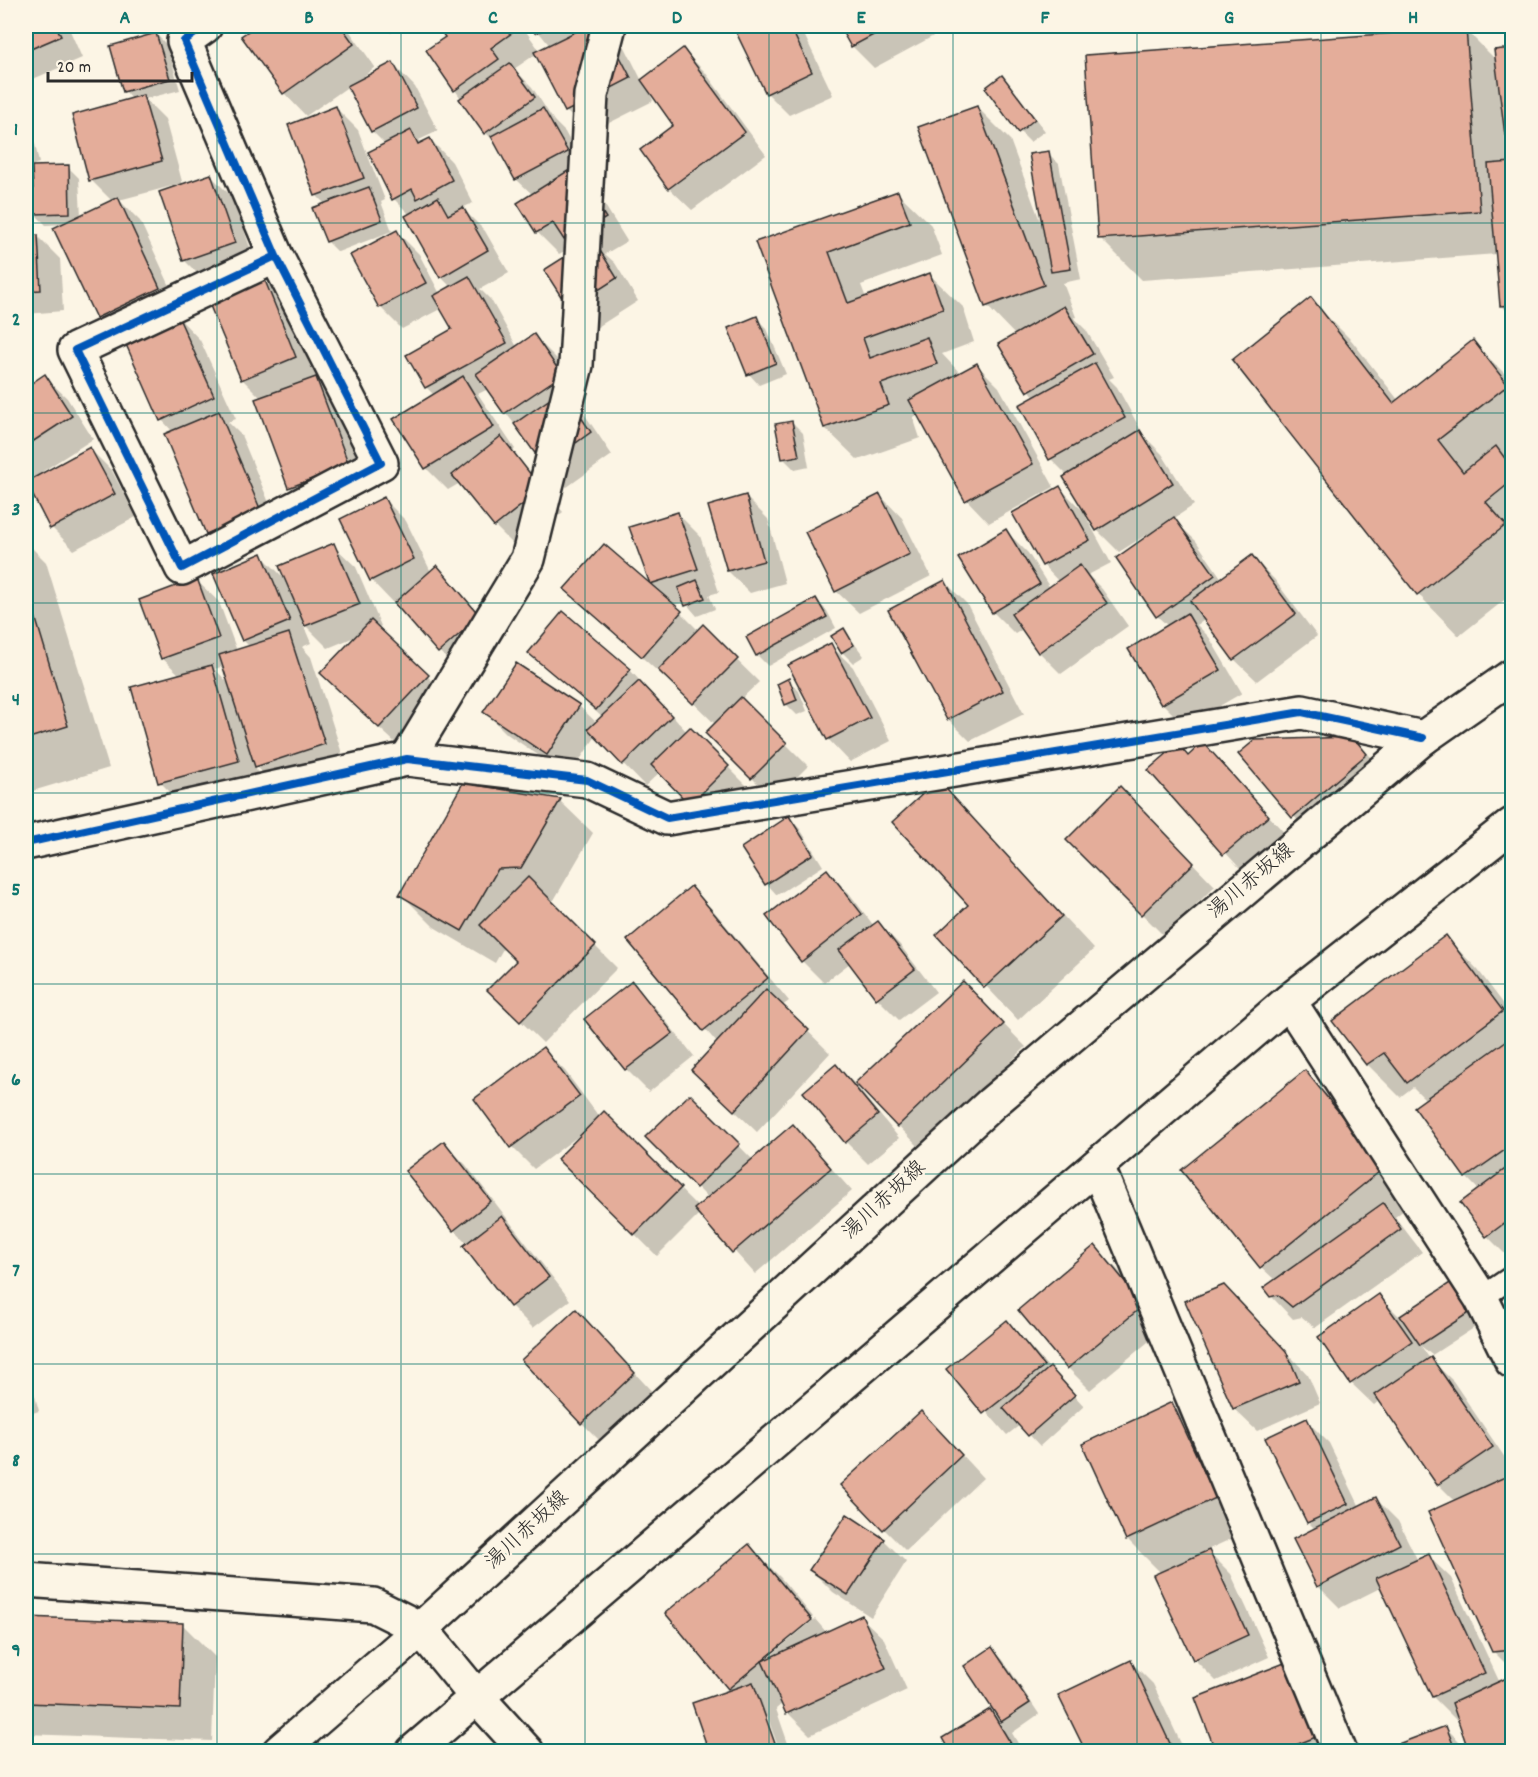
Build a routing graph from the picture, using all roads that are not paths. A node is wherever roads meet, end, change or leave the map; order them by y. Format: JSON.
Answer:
{"nodes":[{"id":1,"x":205,"y":26,"type":"edge"},
{"id":2,"x":609,"y":26,"type":"edge"},
{"id":3,"x":276,"y":256,"type":"junction"},
{"id":4,"x":1512,"y":676,"type":"edge"},
{"id":5,"x":1423,"y":738,"type":"junction"},
{"id":6,"x":407,"y":759,"type":"junction"},
{"id":7,"x":1512,"y":825,"type":"edge"},
{"id":8,"x":26,"y":843,"type":"edge"},
{"id":9,"x":1289,"y":1001,"type":"junction"},
{"id":10,"x":1097,"y":1166,"type":"junction"},
{"id":11,"x":1512,"y":1277,"type":"edge"},
{"id":12,"x":1481,"y":1298,"type":"junction"},
{"id":13,"x":1512,"y":1361,"type":"edge"},
{"id":14,"x":26,"y":1580,"type":"edge"},
{"id":15,"x":421,"y":1629,"type":"junction"},
{"id":16,"x":476,"y":1696,"type":"junction"},
{"id":17,"x":279,"y":1752,"type":"edge"},
{"id":18,"x":413,"y":1752,"type":"edge"},
{"id":19,"x":527,"y":1752,"type":"edge"},
{"id":20,"x":1340,"y":1752,"type":"edge"}],
"edges":[{"from":1,"to":3,"type":"street"},
{"from":2,"to":6,"type":"street"},
{"from":3,"to":3,"type":"street"},
{"from":4,"to":5,"type":"street","name":"湯川赤坂線"},
{"from":5,"to":6,"type":"street"},
{"from":5,"to":15,"type":"street","name":"湯川赤坂線"},
{"from":6,"to":8,"type":"street"},
{"from":7,"to":9,"type":"street"},
{"from":9,"to":10,"type":"street"},
{"from":9,"to":12,"type":"street"},
{"from":10,"to":16,"type":"street"},
{"from":10,"to":20,"type":"street"},
{"from":11,"to":12,"type":"lane"},
{"from":12,"to":13,"type":"street"},
{"from":14,"to":15,"type":"street"},
{"from":15,"to":16,"type":"street"},
{"from":15,"to":17,"type":"street","name":"湯川赤坂線"},
{"from":16,"to":18,"type":"street"},
{"from":16,"to":19,"type":"street"}]}
